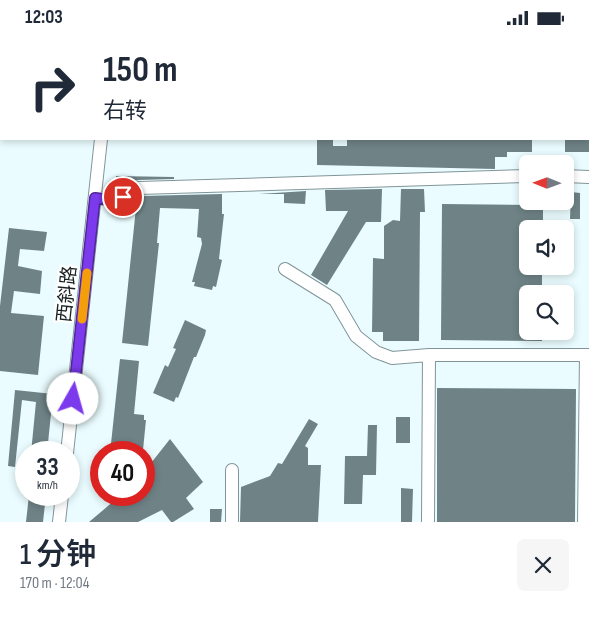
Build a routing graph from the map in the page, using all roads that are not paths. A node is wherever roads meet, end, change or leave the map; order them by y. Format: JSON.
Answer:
{"nodes":[{"id":1,"x":100,"y":140,"type":"edge"},
{"id":2,"x":519,"y":176,"type":"edge"},
{"id":3,"x":574,"y":177,"type":"edge"},
{"id":4,"x":589,"y":177,"type":"edge"},
{"id":5,"x":95,"y":198,"type":"junction"},
{"id":6,"x":285,"y":269,"type":"dead end"},
{"id":7,"x":429,"y":355,"type":"junction"},
{"id":8,"x":587,"y":355,"type":"edge"},
{"id":9,"x":68,"y":441,"type":"edge"},
{"id":10,"x":232,"y":470,"type":"dead end"},
{"id":11,"x":61,"y":506,"type":"edge"},
{"id":12,"x":59,"y":522,"type":"edge"},
{"id":13,"x":232,"y":522,"type":"edge"},
{"id":14,"x":428,"y":522,"type":"edge"},
{"id":15,"x":584,"y":522,"type":"edge"}],
"edges":[{"from":1,"to":5,"type":"street","name":"西斜路"},
{"from":2,"to":5,"type":"street"},
{"from":3,"to":4,"type":"street"},
{"from":5,"to":9,"type":"street","name":"西斜路"},
{"from":6,"to":7,"type":"street"},
{"from":7,"to":8,"type":"street"},
{"from":7,"to":14,"type":"street"},
{"from":8,"to":15,"type":"street"},
{"from":10,"to":13,"type":"street"},
{"from":11,"to":12,"type":"street"}]}
